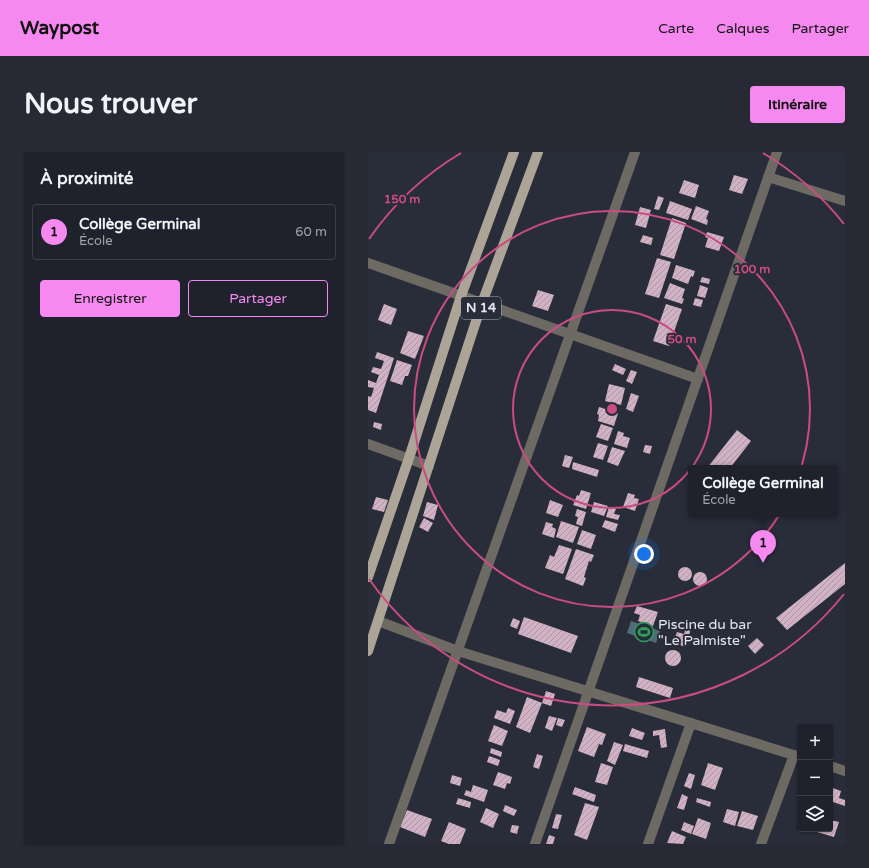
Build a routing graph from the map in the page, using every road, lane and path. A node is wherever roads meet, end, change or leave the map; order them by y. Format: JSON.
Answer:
{"nodes":[{"id":1,"x":514,"y":152,"type":"edge"},
{"id":2,"x":538,"y":152,"type":"edge"},
{"id":3,"x":635,"y":152,"type":"edge"},
{"id":4,"x":777,"y":152,"type":"edge"},
{"id":5,"x":768,"y":177,"type":"junction"},
{"id":6,"x":845,"y":201,"type":"edge"},
{"id":7,"x":368,"y":263,"type":"edge"},
{"id":8,"x":461,"y":296,"type":"junction"},
{"id":9,"x":482,"y":303,"type":"junction"},
{"id":10,"x":570,"y":334,"type":"junction"},
{"id":11,"x":698,"y":379,"type":"junction"},
{"id":12,"x":368,"y":444,"type":"edge"},
{"id":13,"x":409,"y":458,"type":"junction"},
{"id":14,"x":429,"y":466,"type":"junction"},
{"id":15,"x":368,"y":576,"type":"edge"},
{"id":16,"x":378,"y":621,"type":"junction"},
{"id":17,"x":368,"y":651,"type":"edge"},
{"id":18,"x":458,"y":651,"type":"junction"},
{"id":19,"x":588,"y":692,"type":"junction"},
{"id":20,"x":691,"y":723,"type":"junction"},
{"id":21,"x":797,"y":756,"type":"edge"},
{"id":22,"x":833,"y":767,"type":"edge"},
{"id":23,"x":845,"y":771,"type":"edge"},
{"id":24,"x":390,"y":844,"type":"edge"},
{"id":25,"x":535,"y":844,"type":"edge"},
{"id":26,"x":648,"y":844,"type":"edge"},
{"id":27,"x":761,"y":844,"type":"edge"}],
"edges":[{"from":1,"to":8,"type":"main road","number":"N 14"},
{"from":2,"to":9,"type":"main road","number":"N 14"},
{"from":3,"to":10,"type":"street"},
{"from":4,"to":5,"type":"street"},
{"from":5,"to":6,"type":"street"},
{"from":5,"to":11,"type":"street"},
{"from":7,"to":8,"type":"street"},
{"from":8,"to":9,"type":"street"},
{"from":8,"to":13,"type":"main road","number":"N 14"},
{"from":9,"to":10,"type":"street"},
{"from":9,"to":14,"type":"main road","number":"N 14"},
{"from":10,"to":11,"type":"street"},
{"from":10,"to":18,"type":"street"},
{"from":11,"to":19,"type":"street"},
{"from":12,"to":13,"type":"street"},
{"from":13,"to":14,"type":"street"},
{"from":13,"to":15,"type":"main road","number":"N 14"},
{"from":14,"to":16,"type":"main road","number":"N 14"},
{"from":16,"to":17,"type":"main road","number":"N 14"},
{"from":16,"to":18,"type":"street"},
{"from":18,"to":19,"type":"street"},
{"from":18,"to":24,"type":"street"},
{"from":19,"to":20,"type":"street"},
{"from":19,"to":25,"type":"street"},
{"from":20,"to":21,"type":"street"},
{"from":20,"to":26,"type":"street"},
{"from":21,"to":27,"type":"street"},
{"from":22,"to":23,"type":"street"}]}
